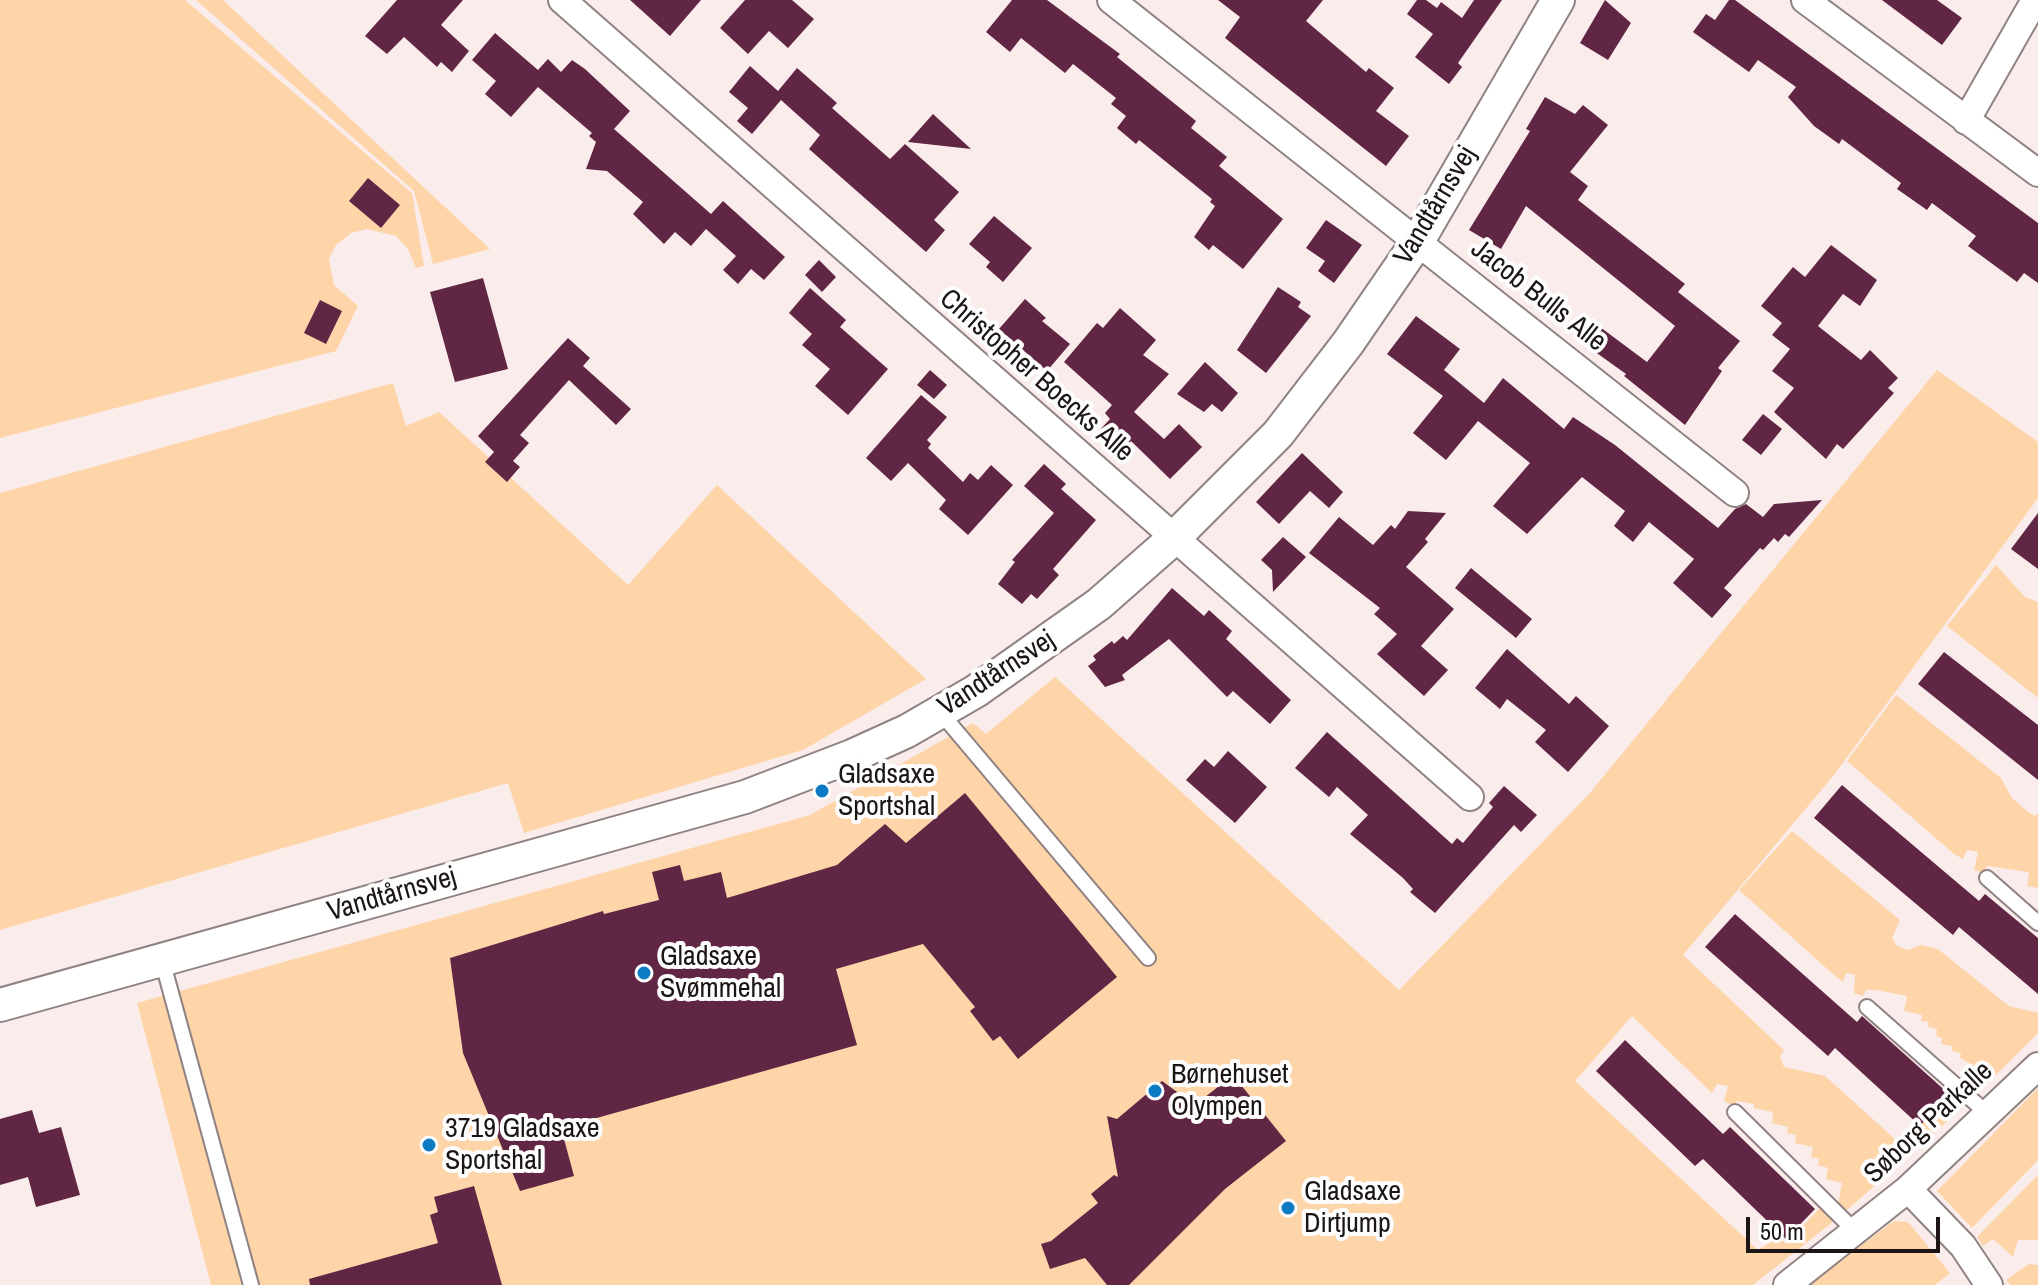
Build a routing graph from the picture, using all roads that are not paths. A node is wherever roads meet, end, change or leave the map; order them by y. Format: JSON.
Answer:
{"nodes":[{"id":1,"x":562,"y":0,"type":"edge"},
{"id":2,"x":1111,"y":0,"type":"edge"},
{"id":3,"x":1558,"y":0,"type":"edge"},
{"id":4,"x":1805,"y":0,"type":"edge"},
{"id":5,"x":2035,"y":0,"type":"edge"},
{"id":6,"x":1966,"y":121,"type":"junction"},
{"id":7,"x":2038,"y":173,"type":"edge"},
{"id":8,"x":1418,"y":241,"type":"junction"},
{"id":9,"x":1735,"y":493,"type":"dead end"},
{"id":10,"x":1173,"y":539,"type":"junction"},
{"id":11,"x":939,"y":712,"type":"junction"},
{"id":12,"x":1470,"y":797,"type":"dead end"},
{"id":13,"x":1987,"y":878,"type":"dead end"},
{"id":14,"x":2038,"y":923,"type":"edge"},
{"id":15,"x":1148,"y":958,"type":"dead end"},
{"id":16,"x":162,"y":960,"type":"junction"},
{"id":17,"x":0,"y":1005,"type":"edge"},
{"id":18,"x":1867,"y":1007,"type":"dead end"},
{"id":19,"x":2038,"y":1066,"type":"edge"},
{"id":20,"x":1735,"y":1112,"type":"dead end"},
{"id":21,"x":1988,"y":1114,"type":"junction"},
{"id":22,"x":1908,"y":1189,"type":"junction"},
{"id":23,"x":1856,"y":1232,"type":"junction"},
{"id":24,"x":251,"y":1285,"type":"edge"},
{"id":25,"x":1787,"y":1285,"type":"edge"},
{"id":26,"x":1989,"y":1285,"type":"edge"}],
"edges":[{"from":1,"to":10,"type":"street","name":"Christopher Boecks Alle"},
{"from":2,"to":8,"type":"street","name":"Jacob Bulls Alle"},
{"from":3,"to":8,"type":"street","name":"Vandtårnsvej"},
{"from":4,"to":6,"type":"street"},
{"from":5,"to":6,"type":"street"},
{"from":6,"to":7,"type":"street"},
{"from":8,"to":9,"type":"street","name":"Jacob Bulls Alle"},
{"from":8,"to":10,"type":"street","name":"Vandtårnsvej"},
{"from":10,"to":11,"type":"street","name":"Vandtårnsvej"},
{"from":10,"to":12,"type":"street","name":"Christopher Boecks Alle"},
{"from":11,"to":15,"type":"lane"},
{"from":11,"to":16,"type":"street","name":"Vandtårnsvej"},
{"from":13,"to":14,"type":"lane"},
{"from":16,"to":17,"type":"street","name":"Vandtårnsvej"},
{"from":16,"to":24,"type":"lane"},
{"from":18,"to":21,"type":"lane"},
{"from":19,"to":21,"type":"street","name":"Søborg Parkalle"},
{"from":20,"to":23,"type":"lane"},
{"from":21,"to":22,"type":"street","name":"Søborg Parkalle"},
{"from":22,"to":23,"type":"street","name":"Søborg Parkalle"},
{"from":22,"to":26,"type":"street"},
{"from":23,"to":25,"type":"street","name":"Søborg Parkalle"}]}
